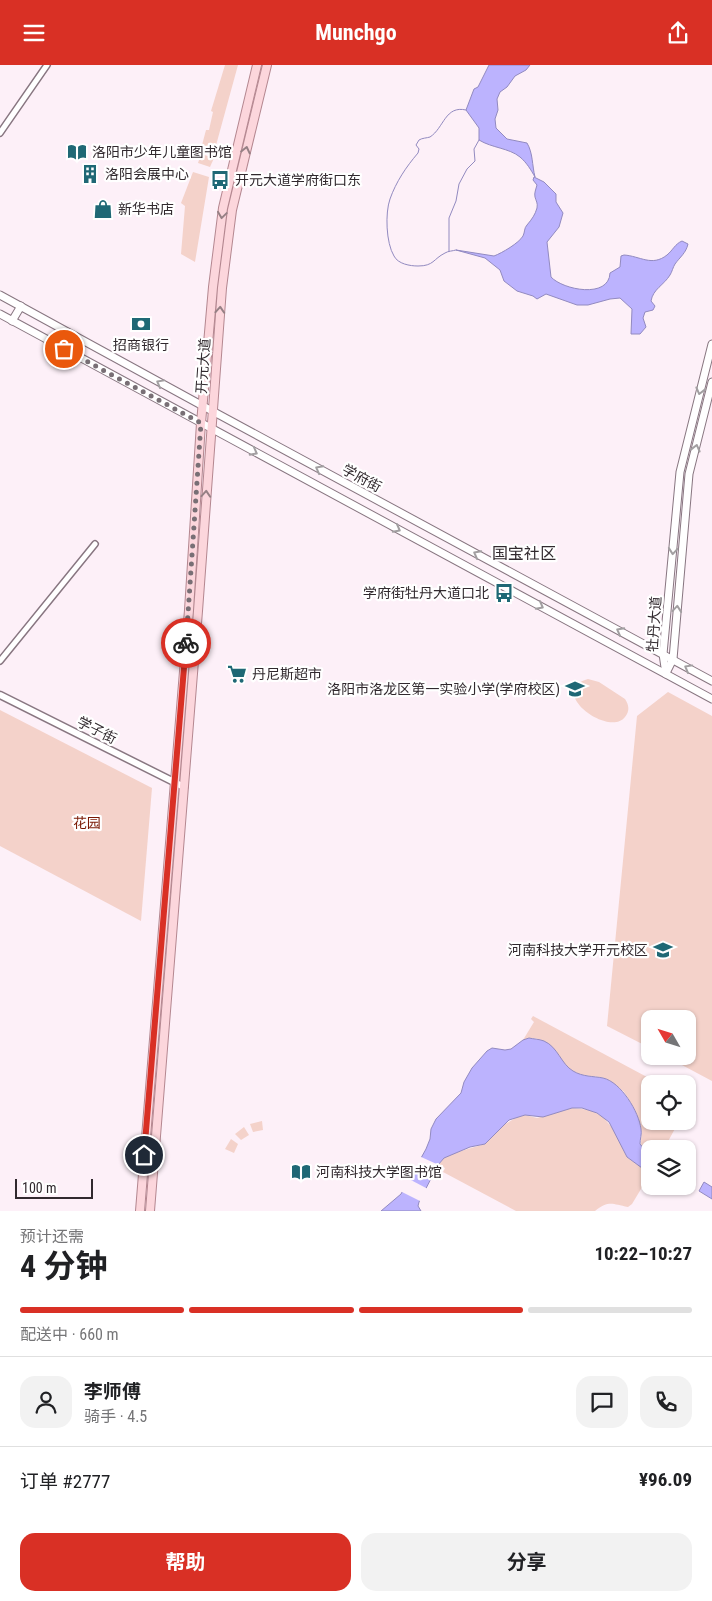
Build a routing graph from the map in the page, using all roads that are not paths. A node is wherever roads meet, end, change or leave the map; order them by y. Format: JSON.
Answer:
{"nodes":[{"id":1,"x":47,"y":65,"type":"edge"},
{"id":2,"x":257,"y":65,"type":"edge"},
{"id":3,"x":267,"y":65,"type":"edge"},
{"id":4,"x":0,"y":133,"type":"edge"},
{"id":5,"x":0,"y":295,"type":"edge"},
{"id":6,"x":21,"y":306,"type":"junction"},
{"id":7,"x":0,"y":314,"type":"edge"},
{"id":8,"x":12,"y":321,"type":"junction"},
{"id":9,"x":712,"y":344,"type":"edge"},
{"id":10,"x":712,"y":381,"type":"edge"},
{"id":11,"x":203,"y":406,"type":"junction"},
{"id":12,"x":212,"y":411,"type":"junction"},
{"id":13,"x":201,"y":423,"type":"junction"},
{"id":14,"x":211,"y":429,"type":"junction"},
{"id":15,"x":95,"y":543,"type":"dead end"},
{"id":16,"x":663,"y":654,"type":"junction"},
{"id":17,"x":673,"y":659,"type":"junction"},
{"id":18,"x":0,"y":661,"type":"edge"},
{"id":19,"x":666,"y":674,"type":"junction"},
{"id":20,"x":712,"y":681,"type":"edge"},
{"id":21,"x":0,"y":696,"type":"edge"},
{"id":22,"x":712,"y":699,"type":"edge"},
{"id":23,"x":175,"y":785,"type":"junction"},
{"id":24,"x":184,"y":788,"type":"junction"},
{"id":25,"x":140,"y":1211,"type":"edge"},
{"id":26,"x":150,"y":1211,"type":"edge"}],
"edges":[{"from":1,"to":4,"type":"street"},
{"from":2,"to":11,"type":"main road","name":"开元大道","one_way":true},
{"from":12,"to":3,"type":"main road","name":"开元大道","one_way":true},
{"from":5,"to":6,"type":"main road","name":"学府街"},
{"from":6,"to":8,"type":"main road"},
{"from":11,"to":6,"type":"main road","name":"学府街","one_way":true},
{"from":7,"to":8,"type":"main road","name":"学府街"},
{"from":8,"to":13,"type":"main road","name":"学府街"},
{"from":9,"to":16,"type":"main road","name":"牡丹大道","one_way":true},
{"from":17,"to":10,"type":"main road","name":"牡丹大道","one_way":true},
{"from":11,"to":12,"type":"main road","name":"学府街"},
{"from":11,"to":13,"type":"main road","name":"开元大道"},
{"from":12,"to":14,"type":"main road","name":"开元大道"},
{"from":16,"to":12,"type":"main road","name":"学府街","one_way":true},
{"from":13,"to":14,"type":"main road","name":"学府街"},
{"from":13,"to":23,"type":"main road","name":"开元大道"},
{"from":14,"to":19,"type":"main road","name":"学府街","one_way":true},
{"from":24,"to":14,"type":"main road","name":"开元大道","one_way":true},
{"from":15,"to":18,"type":"street"},
{"from":16,"to":17,"type":"main road","name":"学府街"},
{"from":16,"to":19,"type":"main road","name":"牡丹大道"},
{"from":17,"to":19,"type":"main road","name":"牡丹大道"},
{"from":20,"to":17,"type":"main road","name":"学府街","one_way":true},
{"from":19,"to":22,"type":"main road","name":"学府街"},
{"from":21,"to":23,"type":"street","name":"学子街"},
{"from":23,"to":24,"type":"street","name":"学子街"},
{"from":23,"to":25,"type":"main road","name":"开元大道"},
{"from":24,"to":26,"type":"main road","name":"开元大道"}]}
